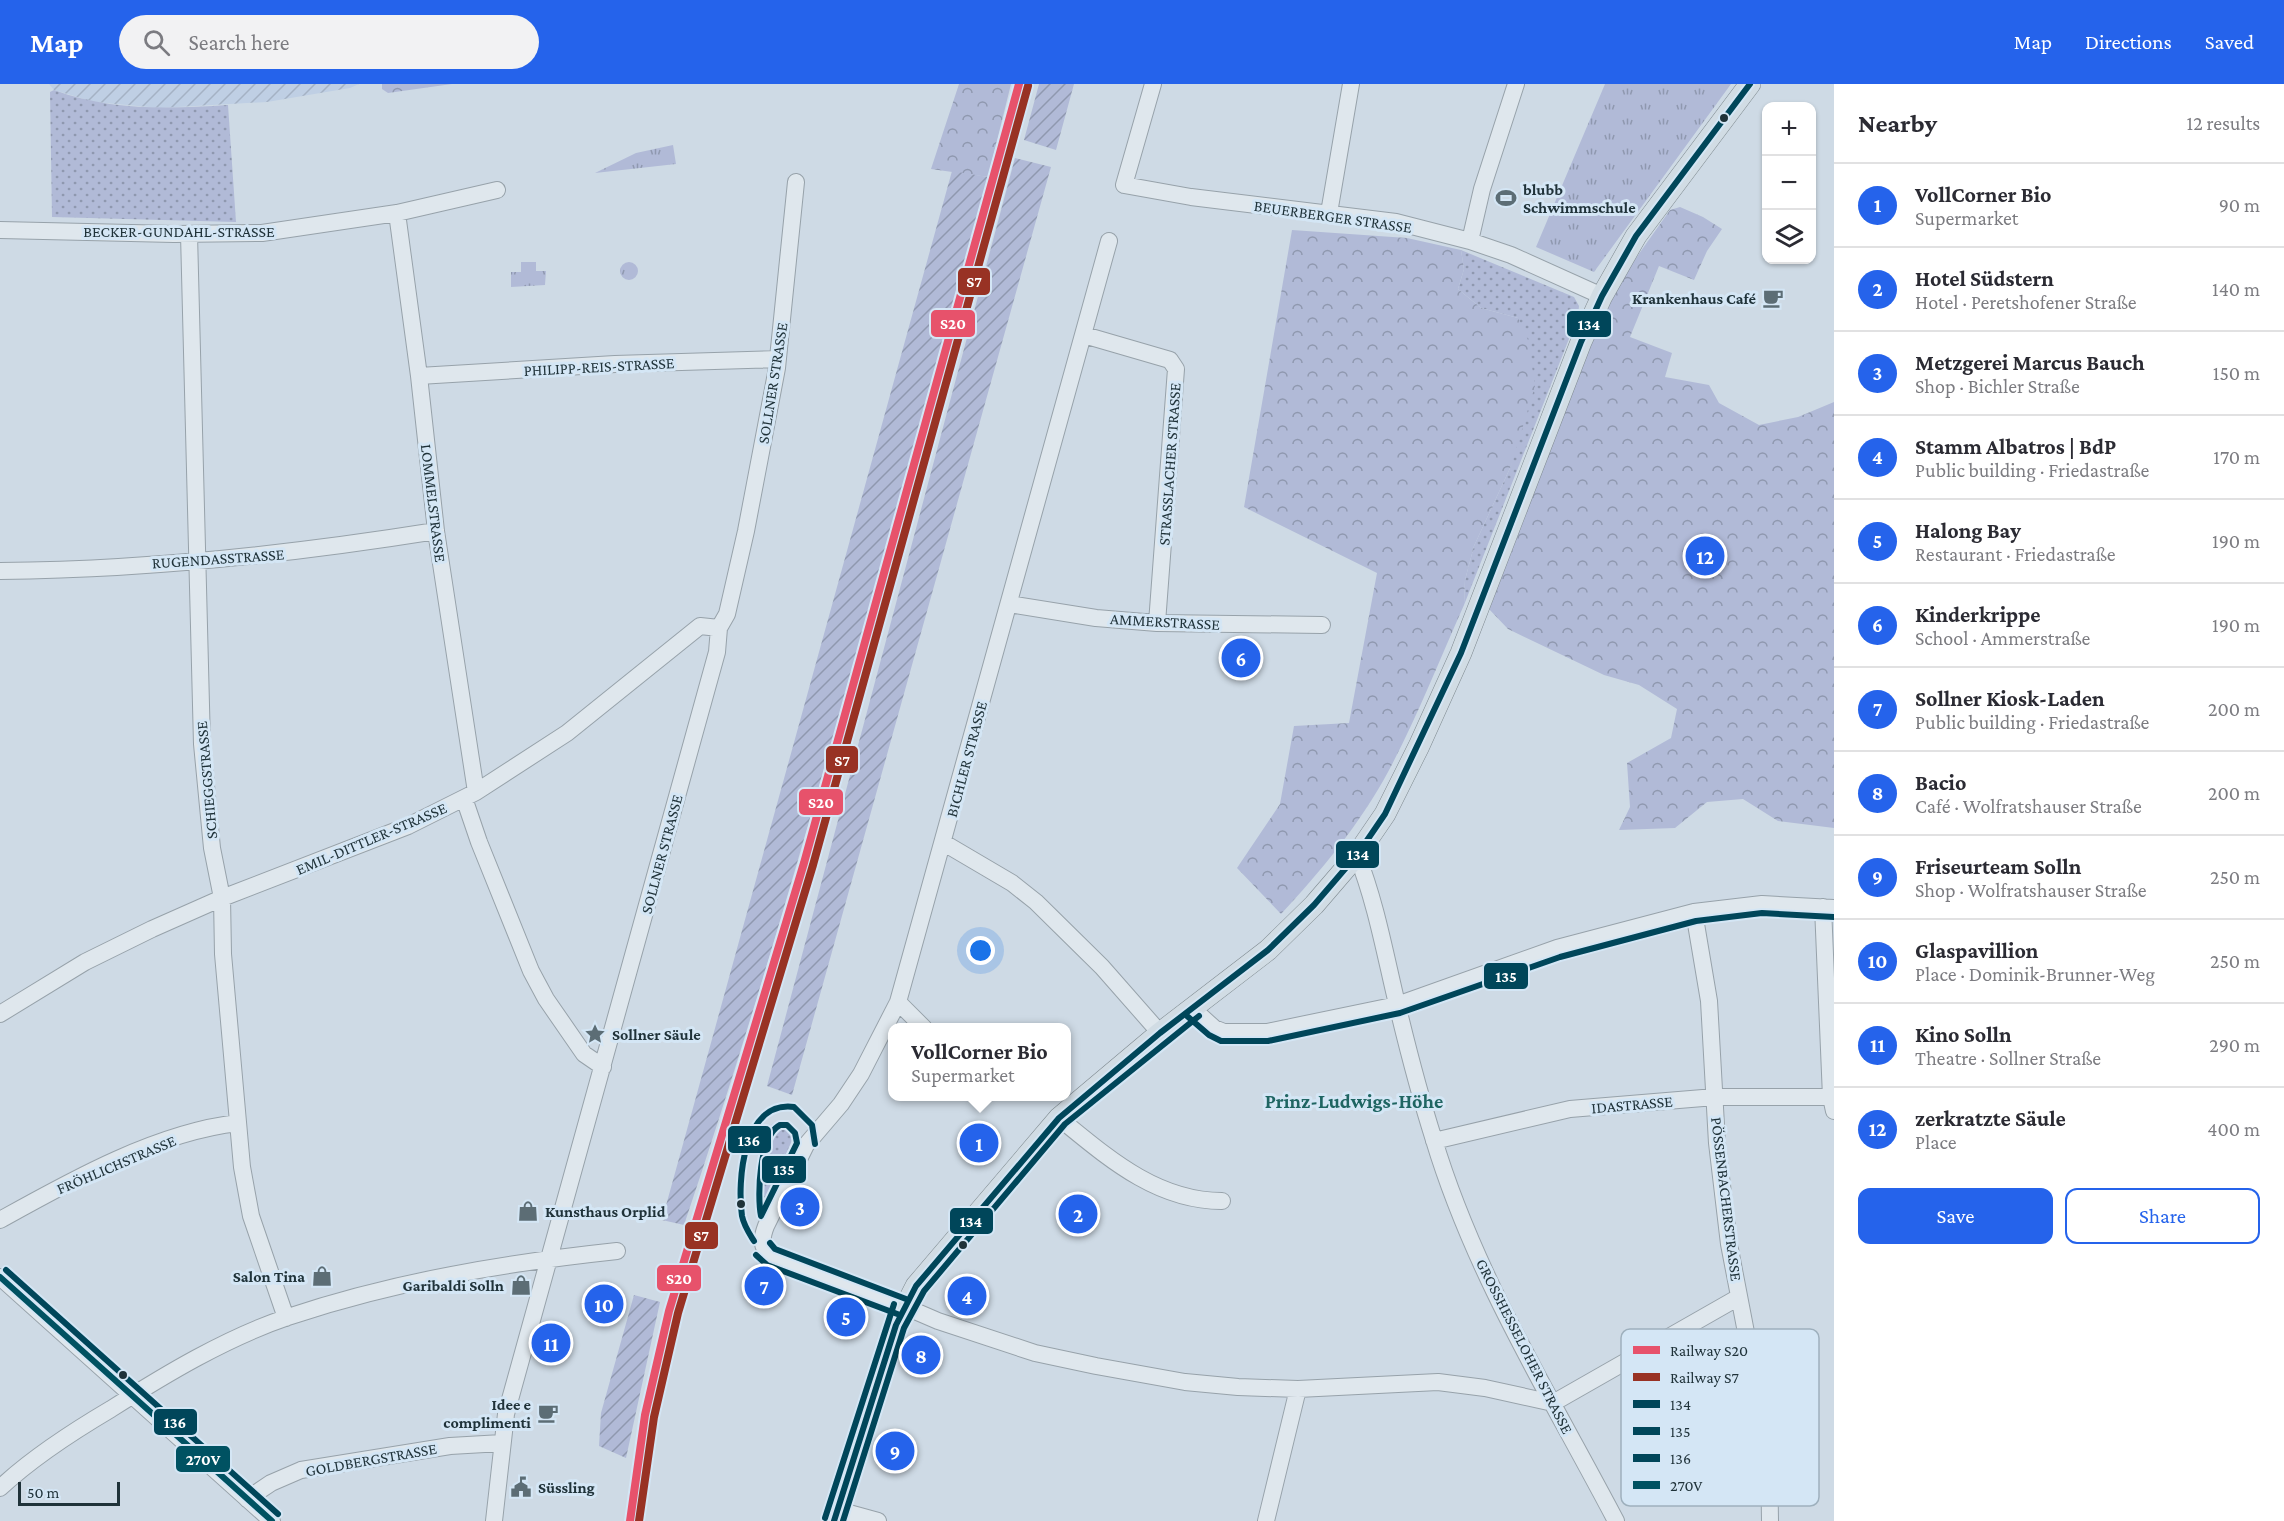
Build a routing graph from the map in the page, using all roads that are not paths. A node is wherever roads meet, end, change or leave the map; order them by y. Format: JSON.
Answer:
{"nodes":[{"id":1,"x":1153,"y":84,"type":"edge"},
{"id":2,"x":1351,"y":84,"type":"edge"},
{"id":3,"x":1516,"y":84,"type":"edge"},
{"id":4,"x":1750,"y":84,"type":"edge"},
{"id":5,"x":796,"y":182,"type":"dead end"},
{"id":6,"x":497,"y":190,"type":"dead end"},
{"id":7,"x":397,"y":213,"type":"junction"},
{"id":8,"x":1329,"y":213,"type":"junction"},
{"id":9,"x":0,"y":230,"type":"edge"},
{"id":10,"x":189,"y":234,"type":"junction"},
{"id":11,"x":1109,"y":241,"type":"dead end"},
{"id":12,"x":1470,"y":241,"type":"junction"},
{"id":13,"x":1602,"y":296,"type":"junction"},
{"id":14,"x":1084,"y":335,"type":"junction"},
{"id":15,"x":778,"y":359,"type":"junction"},
{"id":16,"x":419,"y":376,"type":"junction"},
{"id":17,"x":436,"y":531,"type":"junction"},
{"id":18,"x":198,"y":560,"type":"junction"},
{"id":19,"x":0,"y":571,"type":"edge"},
{"id":20,"x":1009,"y":604,"type":"junction"},
{"id":21,"x":1157,"y":623,"type":"junction"},
{"id":22,"x":1322,"y":625,"type":"dead end"},
{"id":23,"x":719,"y":628,"type":"junction"},
{"id":24,"x":470,"y":795,"type":"junction"},
{"id":25,"x":944,"y":843,"type":"junction"},
{"id":26,"x":1357,"y":855,"type":"junction"},
{"id":27,"x":222,"y":898,"type":"junction"},
{"id":28,"x":1829,"y":908,"type":"edge"},
{"id":29,"x":1694,"y":912,"type":"junction"},
{"id":30,"x":898,"y":1002,"type":"junction"},
{"id":31,"x":1397,"y":1005,"type":"junction"},
{"id":32,"x":2,"y":1008,"type":"edge"},
{"id":33,"x":1192,"y":1009,"type":"junction"},
{"id":34,"x":919,"y":1023,"type":"edge"},
{"id":35,"x":1160,"y":1033,"type":"junction"},
{"id":36,"x":603,"y":1067,"type":"junction"},
{"id":37,"x":1715,"y":1097,"type":"junction"},
{"id":38,"x":1833,"y":1102,"type":"edge"},
{"id":39,"x":1059,"y":1118,"type":"junction"},
{"id":40,"x":238,"y":1123,"type":"junction"},
{"id":41,"x":1434,"y":1141,"type":"junction"},
{"id":42,"x":1222,"y":1200,"type":"dead end"},
{"id":43,"x":0,"y":1220,"type":"edge"},
{"id":44,"x":617,"y":1251,"type":"dead end"},
{"id":45,"x":547,"y":1258,"type":"junction"},
{"id":46,"x":0,"y":1277,"type":"edge"},
{"id":47,"x":1740,"y":1297,"type":"junction"},
{"id":48,"x":903,"y":1306,"type":"junction"},
{"id":49,"x":286,"y":1318,"type":"junction"},
{"id":50,"x":1684,"y":1329,"type":"edge"},
{"id":51,"x":1746,"y":1329,"type":"edge"},
{"id":52,"x":1621,"y":1364,"type":"edge"},
{"id":53,"x":1298,"y":1389,"type":"junction"},
{"id":54,"x":131,"y":1396,"type":"junction"},
{"id":55,"x":1553,"y":1403,"type":"junction"},
{"id":56,"x":502,"y":1443,"type":"junction"},
{"id":57,"x":0,"y":1488,"type":"edge"},
{"id":58,"x":247,"y":1499,"type":"junction"},
{"id":59,"x":1770,"y":1506,"type":"edge"},
{"id":60,"x":836,"y":1515,"type":"edge"},
{"id":61,"x":262,"y":1518,"type":"edge"},
{"id":62,"x":494,"y":1521,"type":"edge"},
{"id":63,"x":878,"y":1521,"type":"edge"},
{"id":64,"x":1266,"y":1521,"type":"edge"},
{"id":65,"x":1616,"y":1521,"type":"edge"},
{"id":66,"x":1770,"y":1521,"type":"edge"}],
"edges":[{"from":1,"to":8,"type":"street","name":"BEUERBERGER STRASSE"},
{"from":2,"to":8,"type":"street"},
{"from":3,"to":12,"type":"street"},
{"from":4,"to":13,"type":"main road"},
{"from":5,"to":15,"type":"street","name":"SOLLNER STRASSE"},
{"from":6,"to":7,"type":"street","name":"BECKER-GUNDAHL-STRASSE"},
{"from":7,"to":10,"type":"street","name":"BECKER-GUNDAHL-STRASSE"},
{"from":7,"to":16,"type":"street","name":"LOMMELSTRASSE"},
{"from":8,"to":12,"type":"street","name":"BEUERBERGER STRASSE"},
{"from":9,"to":10,"type":"street","name":"BECKER-GUNDAHL-STRASSE"},
{"from":10,"to":18,"type":"street","name":"SCHIEGGSTRASSE"},
{"from":11,"to":14,"type":"street","name":"BICHLER STRASSE"},
{"from":12,"to":13,"type":"street","name":"BEUERBERGER STRASSE"},
{"from":13,"to":26,"type":"main road"},
{"from":14,"to":20,"type":"street","name":"BICHLER STRASSE"},
{"from":14,"to":21,"type":"street","name":"STRASSLACHER STRASSE"},
{"from":15,"to":16,"type":"street","name":"PHILIPP-REIS-STRASSE"},
{"from":15,"to":23,"type":"street","name":"SOLLNER STRASSE"},
{"from":16,"to":17,"type":"street","name":"LOMMELSTRASSE"},
{"from":17,"to":18,"type":"street","name":"RUGENDASSTRASSE"},
{"from":17,"to":24,"type":"street","name":"LOMMELSTRASSE"},
{"from":18,"to":19,"type":"street","name":"RUGENDASSTRASSE"},
{"from":18,"to":27,"type":"street","name":"SCHIEGGSTRASSE"},
{"from":20,"to":21,"type":"street","name":"AMMERSTRASSE"},
{"from":20,"to":25,"type":"street","name":"BICHLER STRASSE"},
{"from":21,"to":22,"type":"street","name":"AMMERSTRASSE"},
{"from":23,"to":24,"type":"street","name":"EMIL-DITTLER-STRASSE"},
{"from":23,"to":36,"type":"street","name":"SOLLNER STRASSE"},
{"from":24,"to":27,"type":"street","name":"EMIL-DITTLER-STRASSE"},
{"from":24,"to":36,"type":"street","name":"LOMMELSTRASSE"},
{"from":25,"to":30,"type":"street","name":"BICHLER STRASSE"},
{"from":25,"to":35,"type":"street"},
{"from":26,"to":31,"type":"street","name":"GROSSHESSELOHER STRASSE"},
{"from":26,"to":33,"type":"main road"},
{"from":27,"to":32,"type":"street","name":"EMIL-DITTLER-STRASSE"},
{"from":27,"to":40,"type":"street","name":"SCHIEGGSTRASSE"},
{"from":28,"to":29,"type":"street"},
{"from":28,"to":38,"type":"street"},
{"from":29,"to":31,"type":"street"},
{"from":29,"to":37,"type":"street","name":"PÖSSENBACHERSTRASSE"},
{"from":30,"to":34,"type":"street"},
{"from":30,"to":48,"type":"street","name":"BICHLER STRASSE"},
{"from":31,"to":33,"type":"street"},
{"from":31,"to":41,"type":"street","name":"GROSSHESSELOHER STRASSE"},
{"from":33,"to":35,"type":"main road"},
{"from":35,"to":39,"type":"main road"},
{"from":36,"to":45,"type":"street","name":"SOLLNER STRASSE"},
{"from":37,"to":38,"type":"street","name":"IDASTRASSE"},
{"from":37,"to":41,"type":"street","name":"IDASTRASSE"},
{"from":37,"to":47,"type":"street","name":"PÖSSENBACHERSTRASSE"},
{"from":39,"to":42,"type":"street"},
{"from":39,"to":48,"type":"main road"},
{"from":40,"to":43,"type":"street","name":"FRÖHLICHSTRASSE"},
{"from":40,"to":49,"type":"street","name":"SCHIEGGSTRASSE"},
{"from":41,"to":55,"type":"street","name":"GROSSHESSELOHER STRASSE"},
{"from":44,"to":45,"type":"street"},
{"from":45,"to":49,"type":"street"},
{"from":45,"to":56,"type":"street","name":"SOLLNER STRASSE"},
{"from":46,"to":54,"type":"street"},
{"from":47,"to":50,"type":"street"},
{"from":47,"to":51,"type":"street","name":"PÖSSENBACHERSTRASSE"},
{"from":48,"to":53,"type":"street"},
{"from":48,"to":60,"type":"main road"},
{"from":49,"to":54,"type":"street"},
{"from":52,"to":55,"type":"street"},
{"from":53,"to":55,"type":"street"},
{"from":53,"to":64,"type":"street"},
{"from":54,"to":57,"type":"street"},
{"from":54,"to":58,"type":"street"},
{"from":55,"to":65,"type":"street","name":"GROSSHESSELOHER STRASSE"},
{"from":56,"to":58,"type":"street","name":"GOLDBERGSTRASSE"},
{"from":56,"to":62,"type":"street","name":"SOLLNER STRASSE"},
{"from":58,"to":61,"type":"street"},
{"from":59,"to":66,"type":"street","name":"PÖSSENBACHERSTRASSE"},
{"from":60,"to":63,"type":"street"}]}
